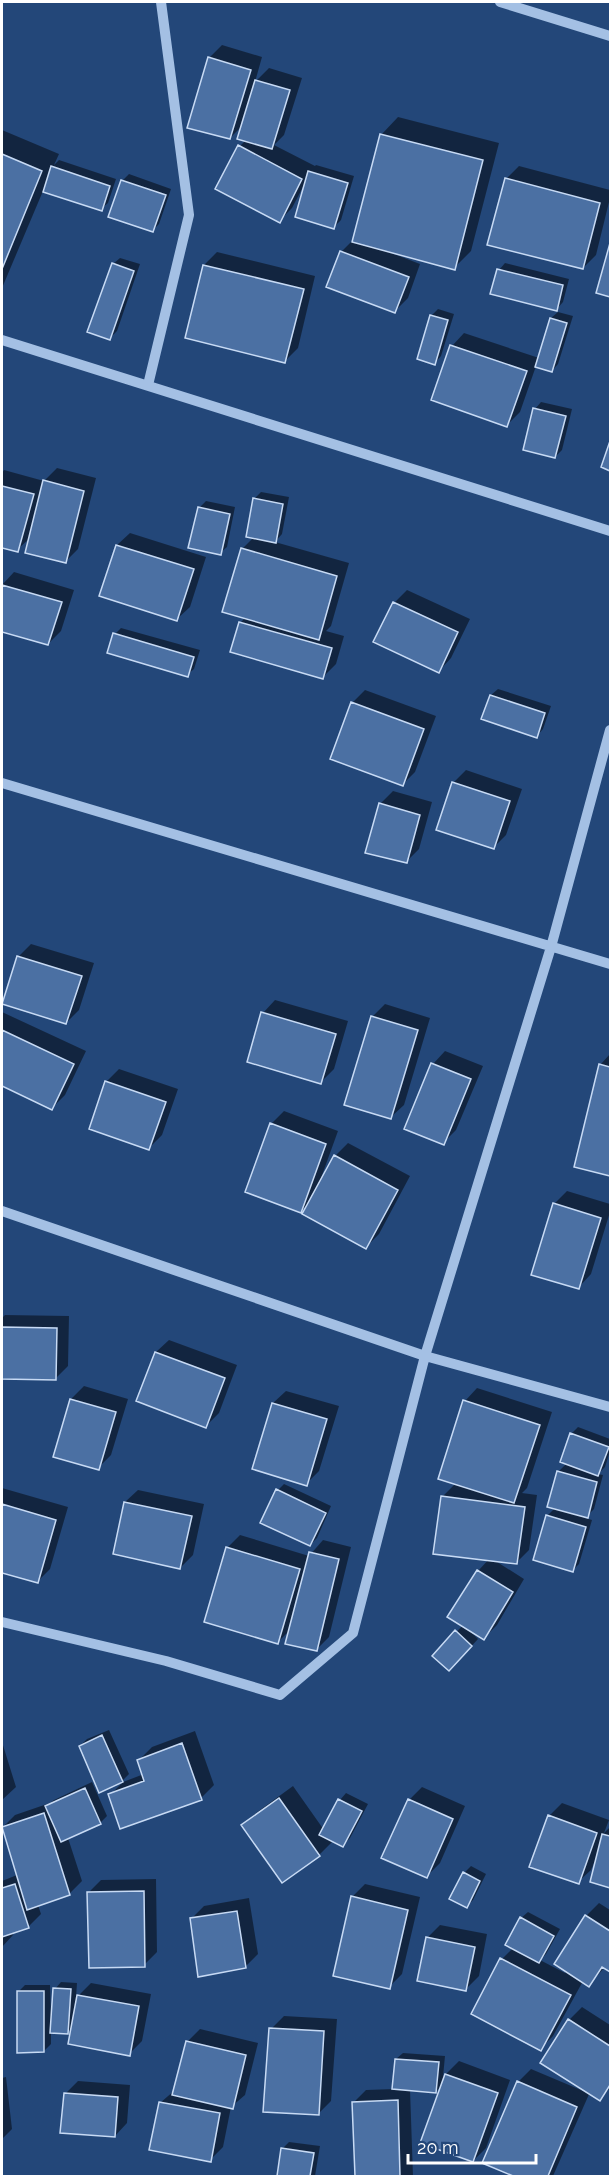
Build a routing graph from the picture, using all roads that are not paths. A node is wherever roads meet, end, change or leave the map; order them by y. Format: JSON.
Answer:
{"nodes":[{"id":1,"x":161,"y":2,"type":"edge"},
{"id":2,"x":500,"y":2,"type":"edge"},
{"id":3,"x":610,"y":36,"type":"edge"},
{"id":4,"x":2,"y":340,"type":"edge"},
{"id":5,"x":148,"y":385,"type":"junction"},
{"id":6,"x":610,"y":531,"type":"edge"},
{"id":7,"x":610,"y":730,"type":"edge"},
{"id":8,"x":2,"y":783,"type":"edge"},
{"id":9,"x":551,"y":947,"type":"junction"},
{"id":10,"x":610,"y":964,"type":"edge"},
{"id":11,"x":2,"y":1211,"type":"edge"},
{"id":12,"x":425,"y":1356,"type":"junction"},
{"id":13,"x":610,"y":1407,"type":"edge"},
{"id":14,"x":2,"y":1622,"type":"edge"}],
"edges":[{"from":1,"to":5,"type":"street"},
{"from":2,"to":3,"type":"street"},
{"from":4,"to":5,"type":"street"},
{"from":5,"to":6,"type":"street"},
{"from":7,"to":9,"type":"street"},
{"from":8,"to":9,"type":"street"},
{"from":9,"to":10,"type":"street"},
{"from":9,"to":12,"type":"street"},
{"from":11,"to":12,"type":"street"},
{"from":12,"to":13,"type":"street"},
{"from":12,"to":14,"type":"street"}]}
